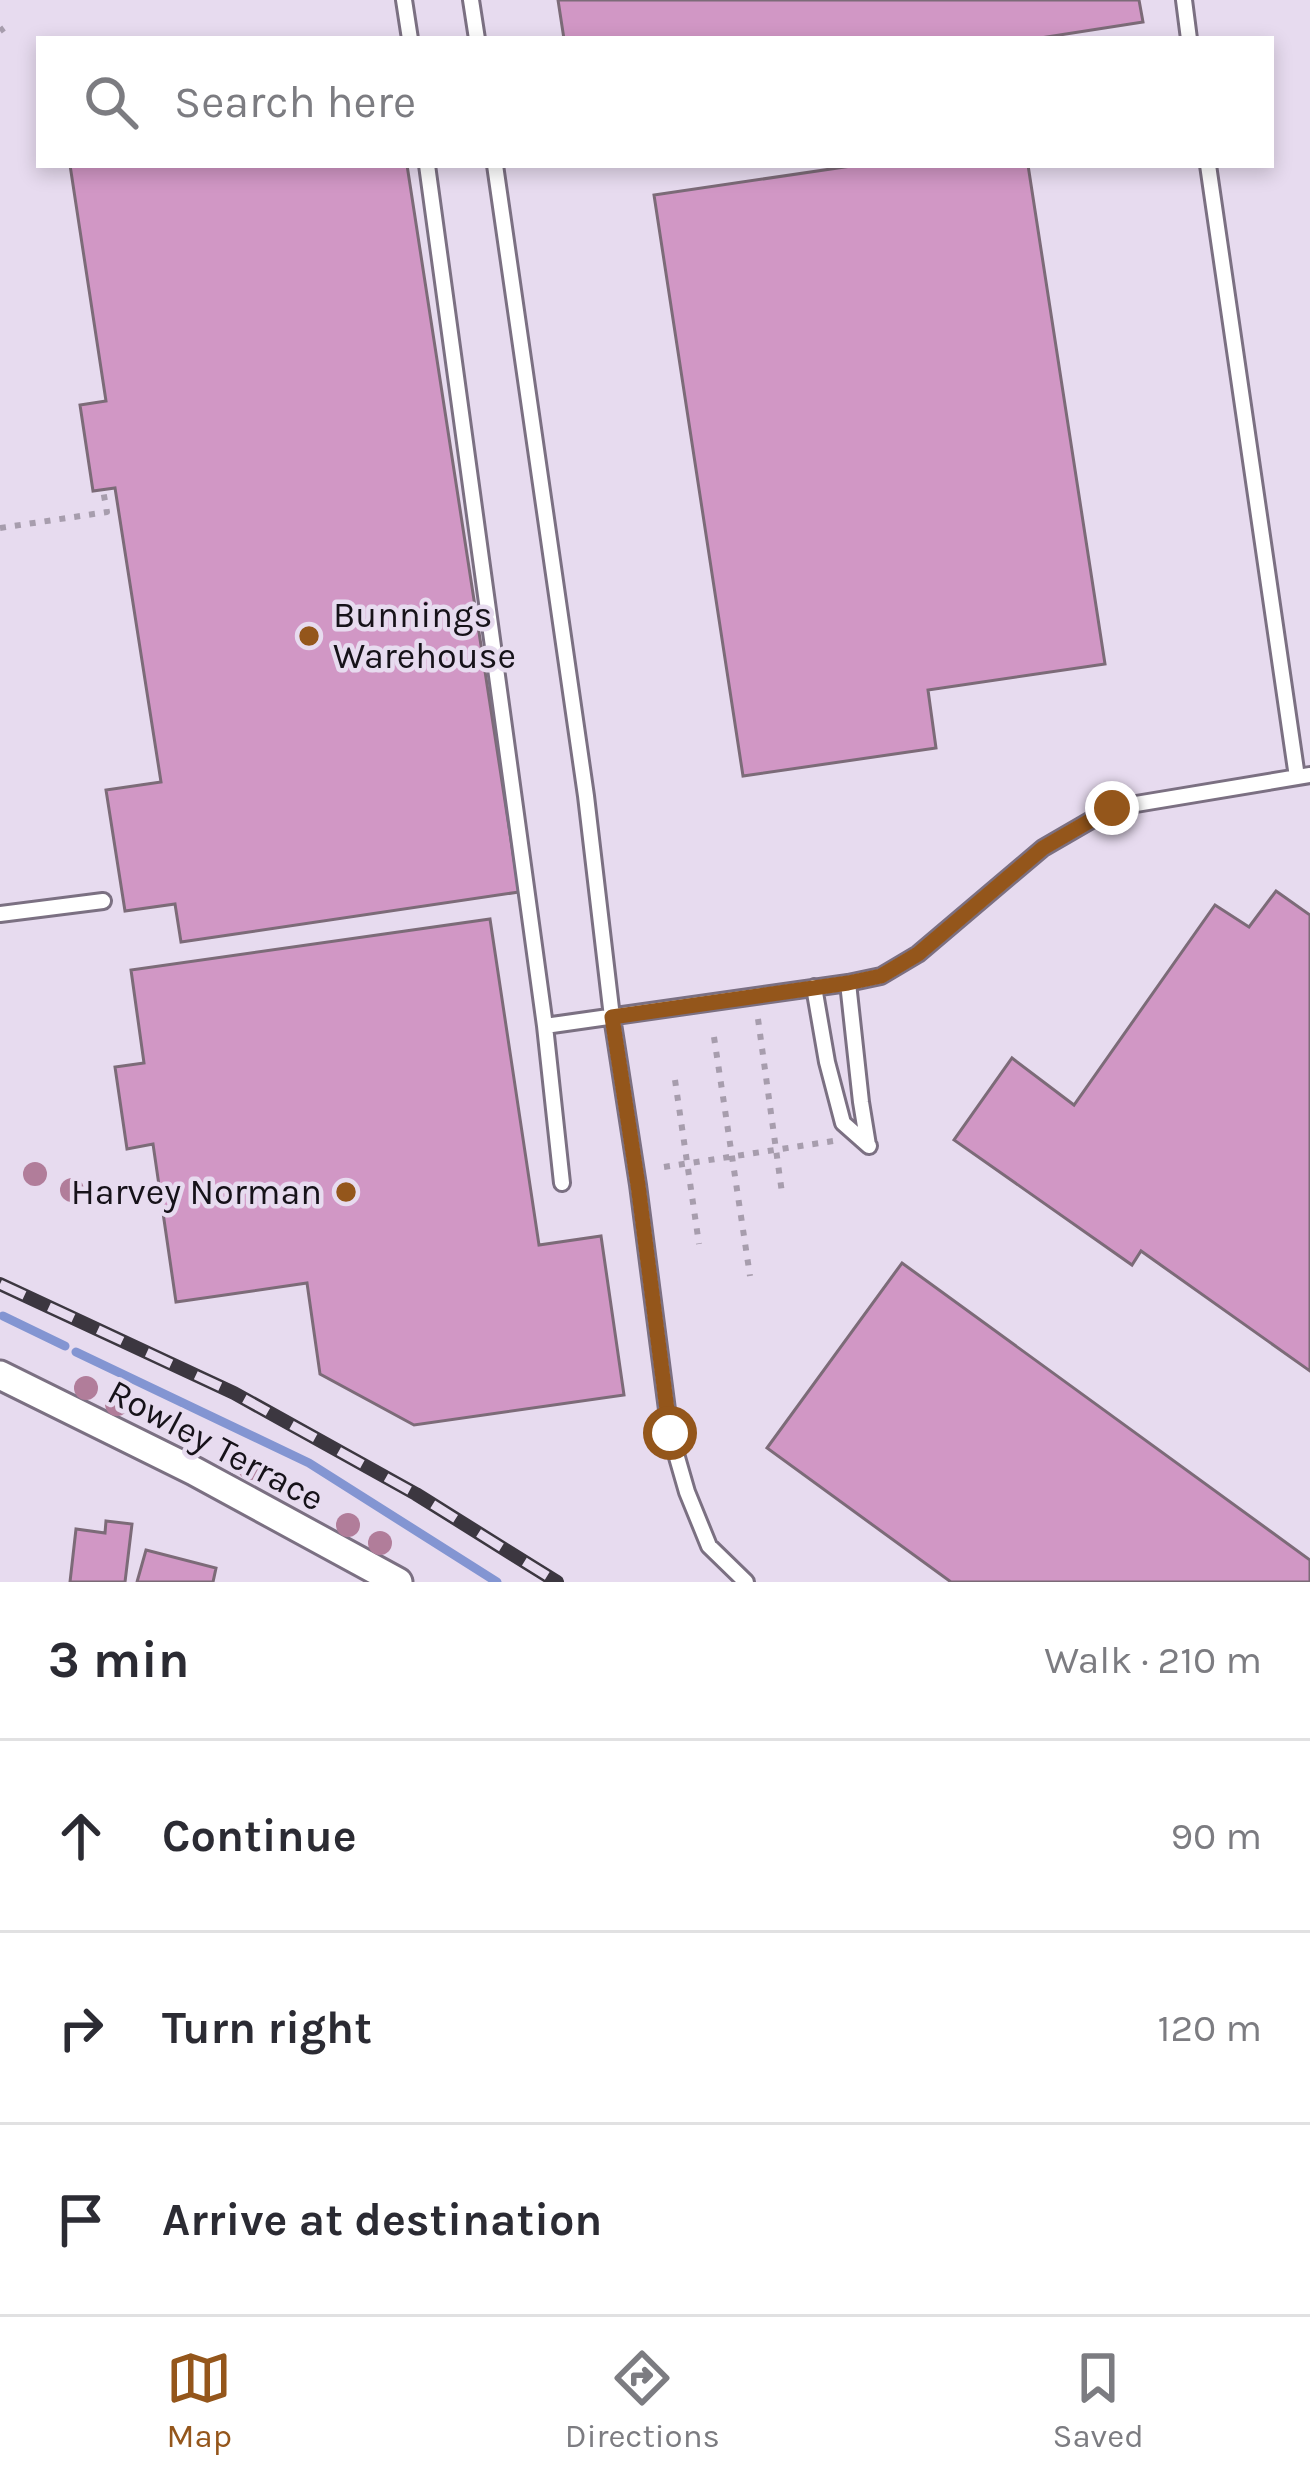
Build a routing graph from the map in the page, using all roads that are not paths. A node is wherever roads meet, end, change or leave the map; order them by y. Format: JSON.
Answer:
{"nodes":[{"id":1,"x":404,"y":0,"type":"edge"},
{"id":2,"x":471,"y":0,"type":"edge"},
{"id":3,"x":1184,"y":0,"type":"edge"},
{"id":4,"x":410,"y":36,"type":"edge"},
{"id":5,"x":477,"y":36,"type":"edge"},
{"id":6,"x":1189,"y":36,"type":"edge"},
{"id":7,"x":427,"y":168,"type":"edge"},
{"id":8,"x":495,"y":168,"type":"edge"},
{"id":9,"x":1208,"y":168,"type":"edge"},
{"id":10,"x":1304,"y":776,"type":"edge"},
{"id":11,"x":103,"y":901,"type":"dead end"},
{"id":12,"x":0,"y":914,"type":"edge"},
{"id":13,"x":848,"y":983,"type":"junction"},
{"id":14,"x":814,"y":987,"type":"junction"},
{"id":15,"x":612,"y":1017,"type":"junction"},
{"id":16,"x":545,"y":1027,"type":"junction"},
{"id":17,"x":562,"y":1183,"type":"dead end"},
{"id":18,"x":0,"y":1375,"type":"edge"},
{"id":19,"x":398,"y":1582,"type":"edge"},
{"id":20,"x":746,"y":1582,"type":"edge"}],
"edges":[{"from":1,"to":4,"type":"lane"},
{"from":2,"to":5,"type":"lane"},
{"from":3,"to":6,"type":"lane"},
{"from":7,"to":16,"type":"lane"},
{"from":8,"to":15,"type":"lane"},
{"from":9,"to":10,"type":"lane"},
{"from":10,"to":13,"type":"lane"},
{"from":11,"to":12,"type":"lane"},
{"from":13,"to":14,"type":"lane"},
{"from":13,"to":14,"type":"lane"},
{"from":14,"to":15,"type":"lane"},
{"from":15,"to":16,"type":"lane"},
{"from":15,"to":20,"type":"lane"},
{"from":16,"to":17,"type":"lane"},
{"from":18,"to":19,"type":"street","name":"Rowley Terrace"}]}
